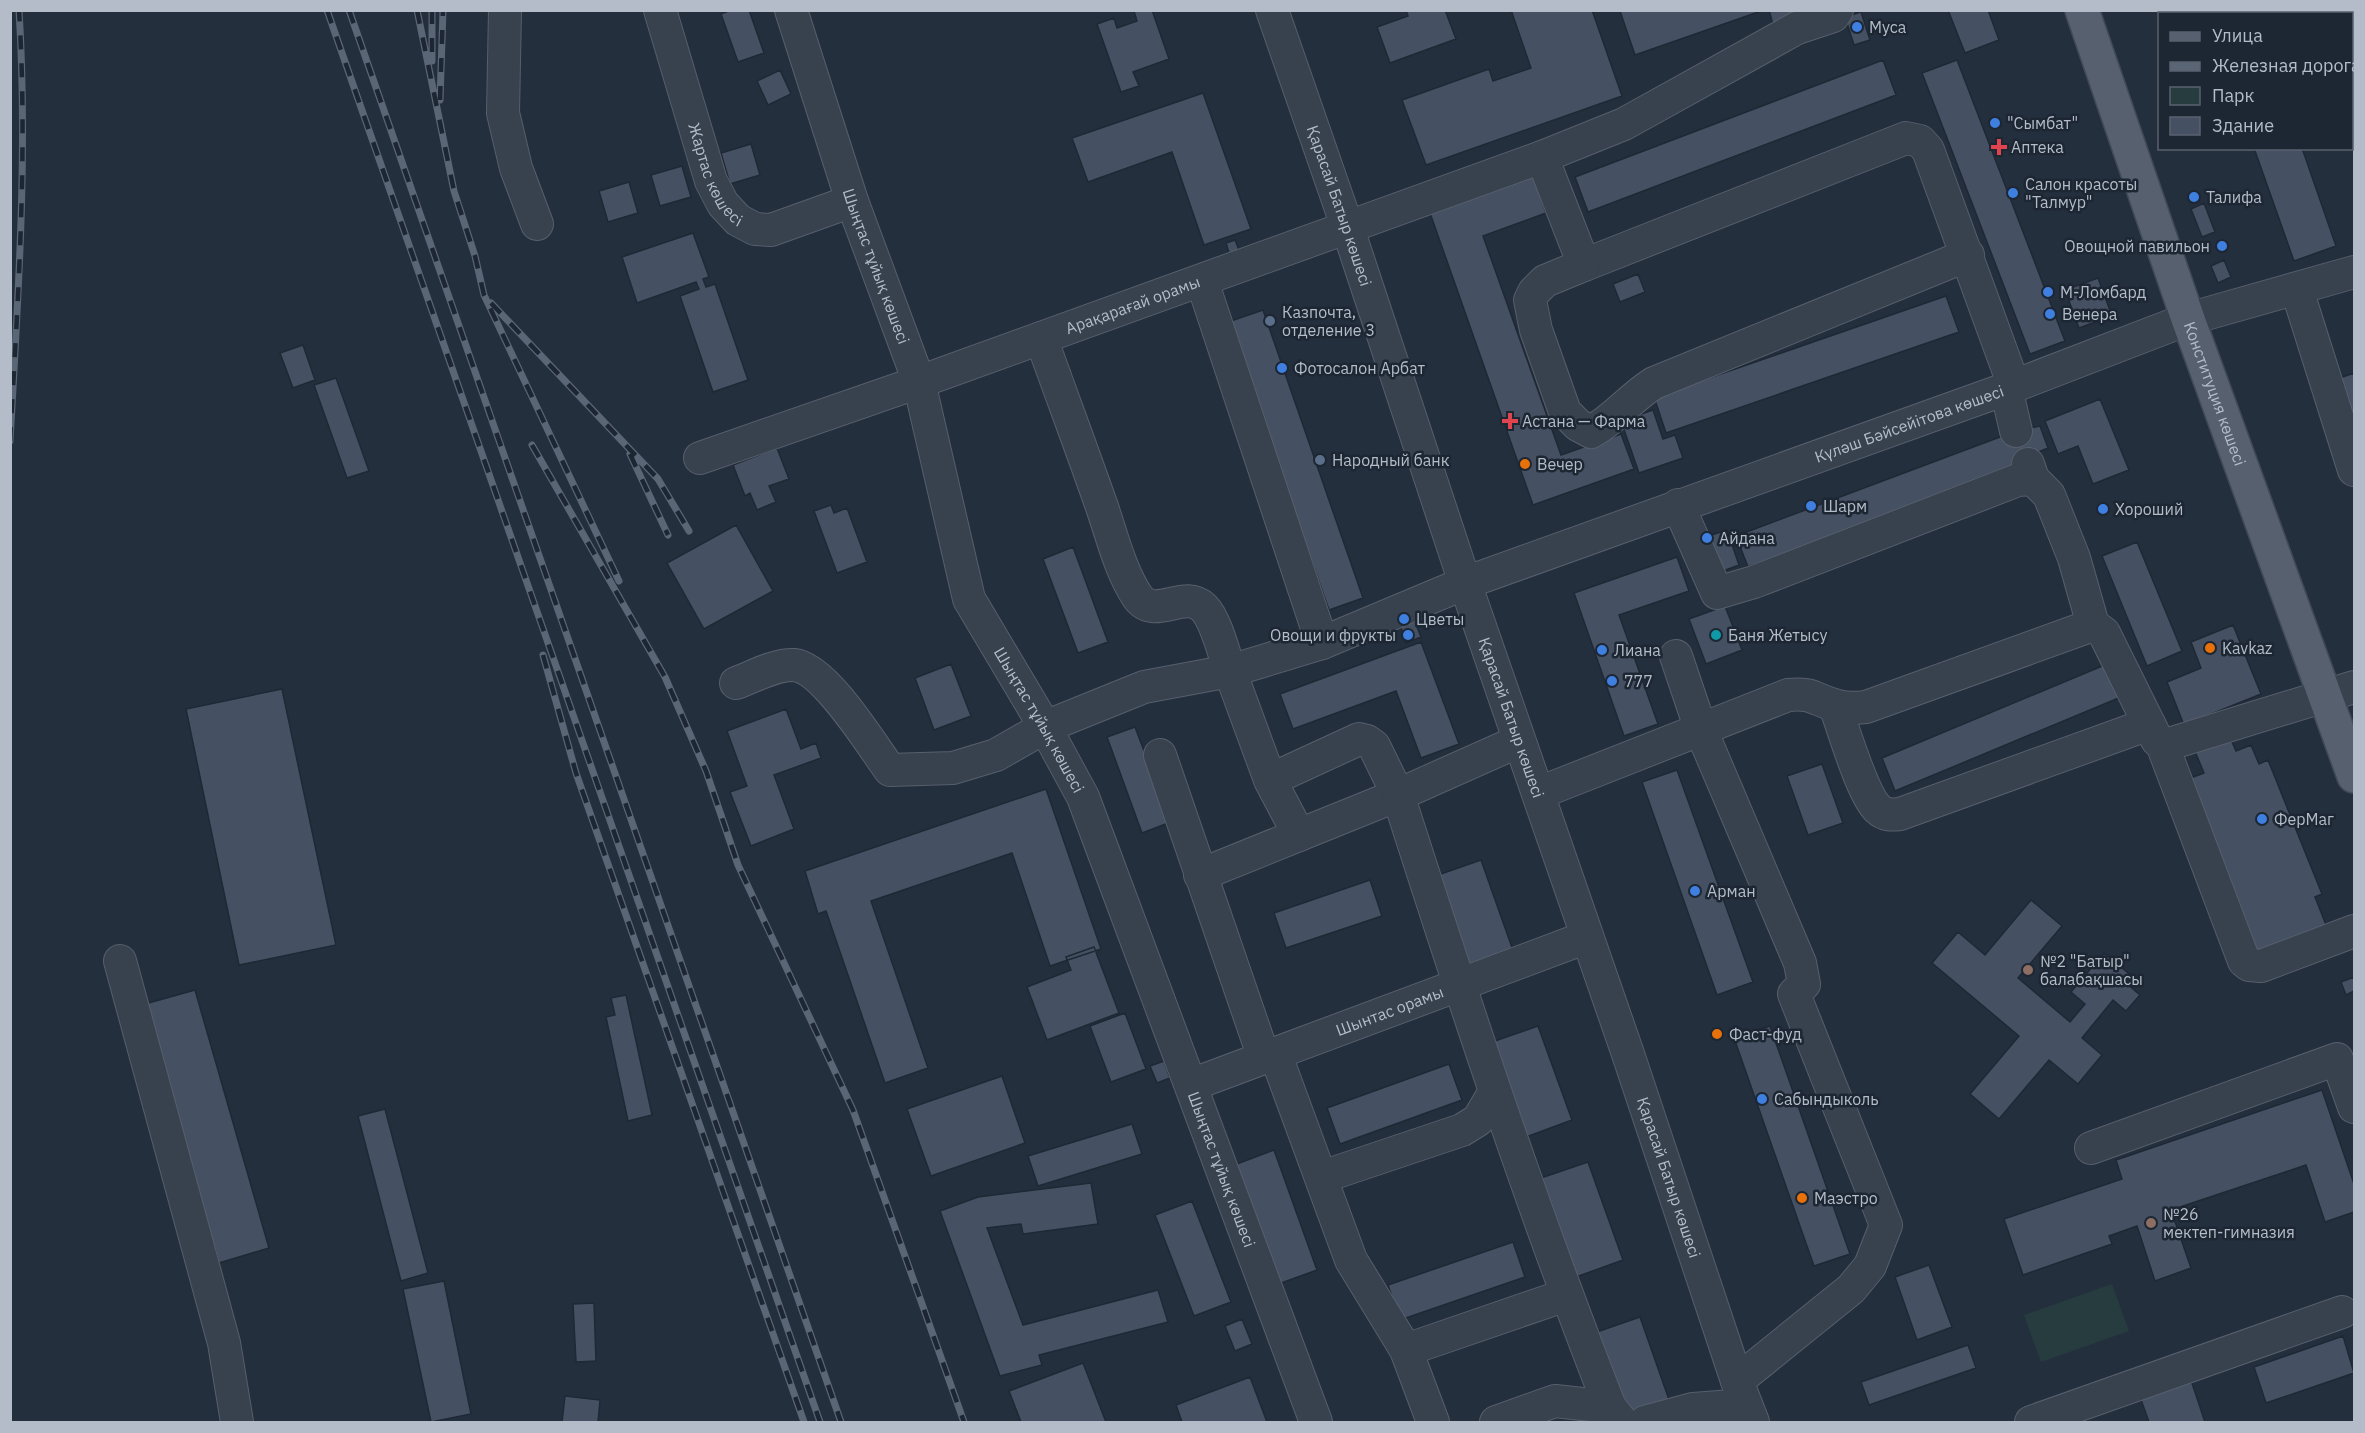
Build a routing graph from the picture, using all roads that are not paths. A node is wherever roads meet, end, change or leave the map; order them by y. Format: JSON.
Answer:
{"nodes":[{"id":1,"x":505,"y":10,"type":"edge"},
{"id":2,"x":660,"y":10,"type":"edge"},
{"id":3,"x":791,"y":10,"type":"edge"},
{"id":4,"x":1272,"y":10,"type":"edge"},
{"id":5,"x":1837,"y":10,"type":"edge"},
{"id":6,"x":2082,"y":10,"type":"edge"},
{"id":7,"x":1542,"y":157,"type":"junction"},
{"id":8,"x":852,"y":201,"type":"junction"},
{"id":9,"x":537,"y":224,"type":"dead end"},
{"id":10,"x":1348,"y":229,"type":"junction"},
{"id":11,"x":1968,"y":255,"type":"junction"},
{"id":12,"x":1584,"y":265,"type":"junction"},
{"id":13,"x":2355,"y":272,"type":"edge"},
{"id":14,"x":1202,"y":281,"type":"junction"},
{"id":15,"x":2297,"y":290,"type":"junction"},
{"id":16,"x":2188,"y":320,"type":"junction"},
{"id":17,"x":1041,"y":338,"type":"junction"},
{"id":18,"x":919,"y":382,"type":"junction"},
{"id":19,"x":2010,"y":387,"type":"junction"},
{"id":20,"x":2016,"y":430,"type":"dead end"},
{"id":21,"x":700,"y":458,"type":"dead end"},
{"id":22,"x":2355,"y":470,"type":"edge"},
{"id":23,"x":1678,"y":505,"type":"junction"},
{"id":24,"x":1465,"y":583,"type":"junction"},
{"id":25,"x":2093,"y":625,"type":"junction"},
{"id":26,"x":1322,"y":643,"type":"junction"},
{"id":27,"x":1676,"y":656,"type":"dead end"},
{"id":28,"x":1230,"y":671,"type":"junction"},
{"id":29,"x":736,"y":683,"type":"dead end"},
{"id":30,"x":2339,"y":691,"type":"edge"},
{"id":31,"x":1835,"y":706,"type":"junction"},
{"id":32,"x":1045,"y":727,"type":"junction"},
{"id":33,"x":1701,"y":730,"type":"junction"},
{"id":34,"x":2155,"y":734,"type":"junction"},
{"id":35,"x":1519,"y":741,"type":"junction"},
{"id":36,"x":1160,"y":755,"type":"dead end"},
{"id":37,"x":2355,"y":776,"type":"edge"},
{"id":38,"x":1270,"y":780,"type":"junction"},
{"id":39,"x":1539,"y":793,"type":"junction"},
{"id":40,"x":1398,"y":795,"type":"junction"},
{"id":41,"x":1299,"y":835,"type":"junction"},
{"id":42,"x":1200,"y":874,"type":"junction"},
{"id":43,"x":2355,"y":931,"type":"edge"},
{"id":44,"x":1587,"y":937,"type":"junction"},
{"id":45,"x":120,"y":960,"type":"dead end"},
{"id":46,"x":1459,"y":985,"type":"junction"},
{"id":47,"x":1269,"y":1055,"type":"junction"},
{"id":48,"x":1191,"y":1085,"type":"junction"},
{"id":49,"x":1494,"y":1093,"type":"junction"},
{"id":50,"x":2355,"y":1107,"type":"edge"},
{"id":51,"x":2091,"y":1148,"type":"dead end"},
{"id":52,"x":1322,"y":1177,"type":"junction"},
{"id":53,"x":1566,"y":1295,"type":"junction"},
{"id":54,"x":2342,"y":1312,"type":"dead end"},
{"id":55,"x":1406,"y":1350,"type":"junction"},
{"id":56,"x":1746,"y":1403,"type":"edge"},
{"id":57,"x":1616,"y":1415,"type":"edge"},
{"id":58,"x":237,"y":1422,"type":"edge"},
{"id":59,"x":1316,"y":1422,"type":"edge"},
{"id":60,"x":1432,"y":1422,"type":"edge"},
{"id":61,"x":1496,"y":1422,"type":"edge"},
{"id":62,"x":1645,"y":1422,"type":"edge"},
{"id":63,"x":2031,"y":1422,"type":"edge"}],
"edges":[{"from":1,"to":9,"type":"street"},
{"from":2,"to":8,"type":"street","name":"Жартас көшесі"},
{"from":3,"to":8,"type":"street","name":"Шыңтас тұйық көшесі"},
{"from":4,"to":10,"type":"street","name":"Қарасай Батыр көшесі"},
{"from":5,"to":7,"type":"street","name":"Арақарағай орамы"},
{"from":6,"to":16,"type":"main road","name":"Конституция көшесі"},
{"from":7,"to":10,"type":"street","name":"Арақарағай орамы"},
{"from":7,"to":12,"type":"street"},
{"from":8,"to":18,"type":"street","name":"Шыңтас тұйық көшесі"},
{"from":10,"to":14,"type":"street","name":"Арақарағай орамы"},
{"from":10,"to":24,"type":"street","name":"Қарасай Батыр көшесі"},
{"from":11,"to":12,"type":"street"},
{"from":11,"to":12,"type":"street"},
{"from":11,"to":19,"type":"street"},
{"from":13,"to":15,"type":"street","name":"Күләш Бәйсейітова көшесі"},
{"from":14,"to":17,"type":"street","name":"Арақарағай орамы"},
{"from":14,"to":26,"type":"street"},
{"from":15,"to":16,"type":"street","name":"Күләш Бәйсейітова көшесі"},
{"from":15,"to":22,"type":"street"},
{"from":16,"to":19,"type":"street","name":"Күләш Бәйсейітова көшесі"},
{"from":16,"to":30,"type":"main road","name":"Конституция көшесі"},
{"from":17,"to":18,"type":"street","name":"Арақарағай орамы"},
{"from":17,"to":28,"type":"street"},
{"from":18,"to":21,"type":"street","name":"Арақарағай орамы"},
{"from":18,"to":32,"type":"street","name":"Шыңтас тұйық көшесі"},
{"from":19,"to":20,"type":"street"},
{"from":19,"to":23,"type":"street","name":"Күләш Бәйсейітова көшесі"},
{"from":23,"to":24,"type":"street","name":"Күләш Бәйсейітова көшесі"},
{"from":23,"to":25,"type":"street"},
{"from":24,"to":26,"type":"street","name":"Күләш Бәйсейітова көшесі"},
{"from":24,"to":35,"type":"street","name":"Қарасай Батыр көшесі"},
{"from":25,"to":31,"type":"street"},
{"from":25,"to":34,"type":"street"},
{"from":26,"to":28,"type":"street","name":"Күләш Бәйсейітова көшесі"},
{"from":27,"to":33,"type":"street"},
{"from":28,"to":32,"type":"street","name":"Күләш Бәйсейітова көшесі"},
{"from":28,"to":38,"type":"street"},
{"from":29,"to":32,"type":"street","name":"Күләш Бәйсейітова көшесі"},
{"from":30,"to":34,"type":"street"},
{"from":30,"to":37,"type":"main road","name":"Конституция көшесі"},
{"from":31,"to":33,"type":"street"},
{"from":31,"to":34,"type":"street"},
{"from":32,"to":48,"type":"street","name":"Шыңтас тұйық көшесі"},
{"from":33,"to":39,"type":"street"},
{"from":33,"to":56,"type":"street"},
{"from":34,"to":43,"type":"street"},
{"from":35,"to":39,"type":"street","name":"Қарасай Батыр көшесі"},
{"from":35,"to":40,"type":"street"},
{"from":36,"to":42,"type":"street"},
{"from":38,"to":40,"type":"street"},
{"from":38,"to":41,"type":"street"},
{"from":39,"to":44,"type":"street","name":"Қарасай Батыр көшесі"},
{"from":40,"to":41,"type":"street"},
{"from":40,"to":46,"type":"street"},
{"from":41,"to":42,"type":"street"},
{"from":42,"to":47,"type":"street"},
{"from":44,"to":46,"type":"street","name":"Шынтас орамы"},
{"from":44,"to":56,"type":"street","name":"Қарасай Батыр көшесі"},
{"from":45,"to":58,"type":"street"},
{"from":46,"to":47,"type":"street","name":"Шынтас орамы"},
{"from":46,"to":49,"type":"street"},
{"from":47,"to":48,"type":"street","name":"Шынтас орамы"},
{"from":47,"to":52,"type":"street"},
{"from":48,"to":59,"type":"street","name":"Шыңтас тұйық көшесі"},
{"from":49,"to":52,"type":"street"},
{"from":49,"to":53,"type":"street"},
{"from":50,"to":51,"type":"street"},
{"from":52,"to":55,"type":"street"},
{"from":53,"to":55,"type":"street"},
{"from":53,"to":57,"type":"street"},
{"from":54,"to":63,"type":"street"},
{"from":55,"to":60,"type":"street"},
{"from":56,"to":62,"type":"street"},
{"from":57,"to":61,"type":"street"}]}
